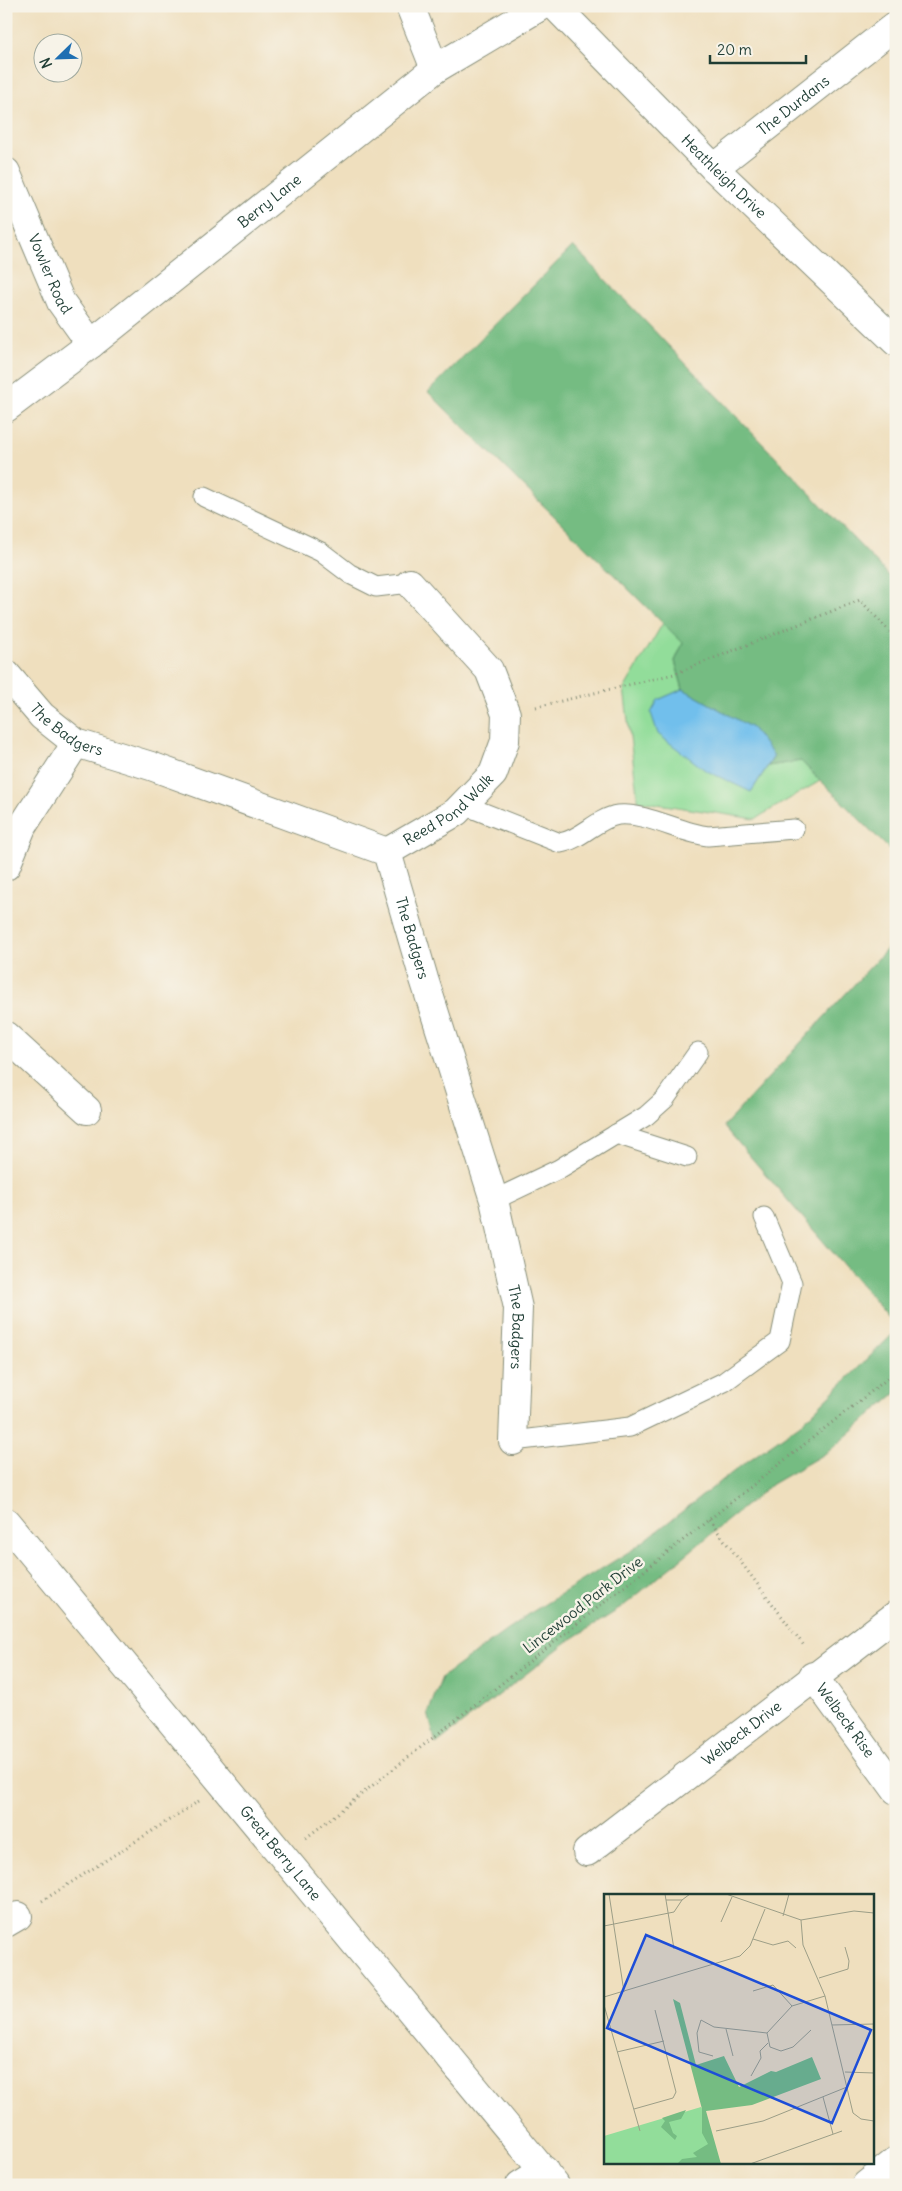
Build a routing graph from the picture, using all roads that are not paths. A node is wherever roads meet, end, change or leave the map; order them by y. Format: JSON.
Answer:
{"nodes":[{"id":1,"x":410,"y":6,"type":"edge"},
{"id":2,"x":541,"y":6,"type":"edge"},
{"id":3,"x":555,"y":6,"type":"edge"},
{"id":4,"x":896,"y":25,"type":"edge"},
{"id":5,"x":435,"y":69,"type":"junction"},
{"id":6,"x":714,"y":168,"type":"junction"},
{"id":7,"x":6,"y":172,"type":"edge"},
{"id":8,"x":896,"y":342,"type":"edge"},
{"id":9,"x":91,"y":344,"type":"junction"},
{"id":10,"x":6,"y":408,"type":"edge"},
{"id":11,"x":204,"y":497,"type":"dead end"},
{"id":12,"x":410,"y":583,"type":"joint"},
{"id":13,"x":6,"y":674,"type":"edge"},
{"id":14,"x":76,"y":744,"type":"junction"},
{"id":15,"x":464,"y":804,"type":"junction"},
{"id":16,"x":794,"y":829,"type":"dead end"},
{"id":17,"x":387,"y":852,"type":"junction"},
{"id":18,"x":6,"y":866,"type":"edge"},
{"id":19,"x":6,"y":1036,"type":"edge"},
{"id":20,"x":698,"y":1052,"type":"dead end"},
{"id":21,"x":87,"y":1110,"type":"dead end"},
{"id":22,"x":616,"y":1134,"type":"junction"},
{"id":23,"x":687,"y":1157,"type":"dead end"},
{"id":24,"x":494,"y":1200,"type":"junction"},
{"id":25,"x":764,"y":1218,"type":"dead end"},
{"id":26,"x":513,"y":1440,"type":"joint"},
{"id":27,"x":6,"y":1522,"type":"edge"},
{"id":28,"x":896,"y":1615,"type":"edge"},
{"id":29,"x":818,"y":1673,"type":"junction"},
{"id":30,"x":896,"y":1790,"type":"edge"},
{"id":31,"x":587,"y":1852,"type":"dead end"},
{"id":32,"x":896,"y":2161,"type":"edge"},
{"id":33,"x":550,"y":2177,"type":"edge"},
{"id":34,"x":520,"y":2185,"type":"edge"},
{"id":35,"x":866,"y":2185,"type":"edge"}],
"edges":[{"from":1,"to":5,"type":"street"},
{"from":2,"to":5,"type":"street","name":"Berry Lane"},
{"from":3,"to":6,"type":"street","name":"Heathleigh Drive"},
{"from":4,"to":6,"type":"street","name":"The Durdans"},
{"from":5,"to":9,"type":"street","name":"Berry Lane"},
{"from":6,"to":8,"type":"street","name":"Heathleigh Drive"},
{"from":7,"to":9,"type":"street","name":"Vowler Road"},
{"from":9,"to":10,"type":"street","name":"Berry Lane"},
{"from":11,"to":12,"type":"lane"},
{"from":12,"to":15,"type":"street","name":"Reed Pond Walk"},
{"from":13,"to":14,"type":"street","name":"The Badgers"},
{"from":14,"to":17,"type":"street","name":"The Badgers"},
{"from":14,"to":18,"type":"street"},
{"from":15,"to":16,"type":"lane"},
{"from":15,"to":17,"type":"street","name":"Reed Pond Walk"},
{"from":17,"to":24,"type":"street","name":"The Badgers"},
{"from":19,"to":21,"type":"street"},
{"from":20,"to":22,"type":"lane"},
{"from":22,"to":23,"type":"lane"},
{"from":22,"to":24,"type":"lane"},
{"from":24,"to":26,"type":"street","name":"The Badgers"},
{"from":25,"to":26,"type":"lane"},
{"from":27,"to":33,"type":"street","name":"Great Berry Lane"},
{"from":28,"to":29,"type":"street","name":"Welbeck Drive"},
{"from":29,"to":30,"type":"street","name":"Welbeck Rise"},
{"from":29,"to":31,"type":"street","name":"Welbeck Drive"},
{"from":32,"to":35,"type":"street"},
{"from":33,"to":34,"type":"street"}]}
